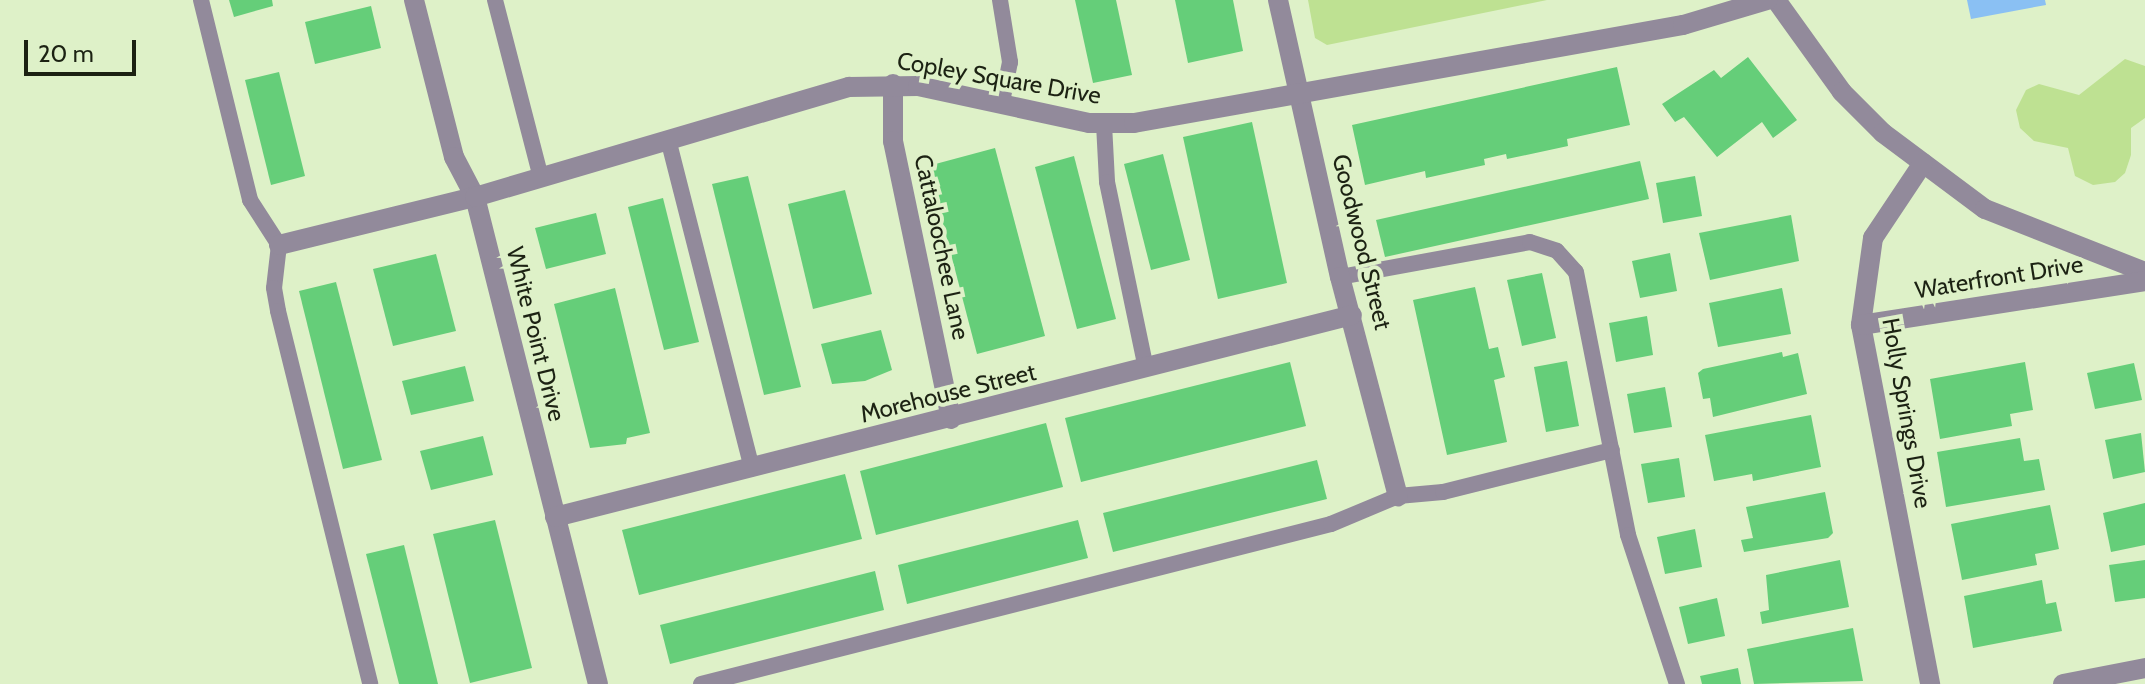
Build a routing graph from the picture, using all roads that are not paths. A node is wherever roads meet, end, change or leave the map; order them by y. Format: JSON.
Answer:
{"nodes":[{"id":1,"x":201,"y":0,"type":"edge"},
{"id":2,"x":414,"y":0,"type":"edge"},
{"id":3,"x":495,"y":0,"type":"edge"},
{"id":4,"x":1000,"y":0,"type":"edge"},
{"id":5,"x":1278,"y":0,"type":"edge"},
{"id":6,"x":1767,"y":0,"type":"edge"},
{"id":7,"x":1776,"y":0,"type":"edge"},
{"id":8,"x":893,"y":84,"type":"junction"},
{"id":9,"x":1299,"y":91,"type":"junction"},
{"id":10,"x":1002,"y":102,"type":"junction"},
{"id":11,"x":1104,"y":124,"type":"junction"},
{"id":12,"x":668,"y":139,"type":"junction"},
{"id":13,"x":1923,"y":163,"type":"junction"},
{"id":14,"x":540,"y":174,"type":"junction"},
{"id":15,"x":475,"y":197,"type":"junction"},
{"id":16,"x":279,"y":245,"type":"junction"},
{"id":17,"x":2145,"y":272,"type":"edge"},
{"id":18,"x":1340,"y":277,"type":"junction"},
{"id":19,"x":2145,"y":281,"type":"edge"},
{"id":20,"x":1352,"y":315,"type":"junction"},
{"id":21,"x":1861,"y":325,"type":"junction"},
{"id":22,"x":1146,"y":368,"type":"junction"},
{"id":23,"x":951,"y":419,"type":"junction"},
{"id":24,"x":1612,"y":450,"type":"junction"},
{"id":25,"x":752,"y":468,"type":"junction"},
{"id":26,"x":1398,"y":496,"type":"junction"},
{"id":27,"x":555,"y":517,"type":"junction"},
{"id":28,"x":2145,"y":668,"type":"edge"},
{"id":29,"x":370,"y":684,"type":"edge"},
{"id":30,"x":598,"y":684,"type":"edge"},
{"id":31,"x":701,"y":684,"type":"edge"},
{"id":32,"x":1677,"y":684,"type":"edge"},
{"id":33,"x":1930,"y":684,"type":"edge"},
{"id":34,"x":2063,"y":684,"type":"edge"}],
"edges":[{"from":1,"to":16,"type":"lane"},
{"from":2,"to":15,"type":"street","name":"White Point Drive"},
{"from":3,"to":14,"type":"lane"},
{"from":4,"to":10,"type":"lane"},
{"from":5,"to":9,"type":"street","name":"Goodwood Street"},
{"from":6,"to":9,"type":"street","name":"Copley Square Drive"},
{"from":7,"to":13,"type":"street","name":"Waterfront Drive"},
{"from":8,"to":10,"type":"street","name":"Copley Square Drive"},
{"from":8,"to":12,"type":"street","name":"Copley Square Drive"},
{"from":8,"to":23,"type":"street","name":"Cattaloochee Lane"},
{"from":9,"to":11,"type":"street","name":"Copley Square Drive"},
{"from":9,"to":18,"type":"street","name":"Goodwood Street"},
{"from":10,"to":11,"type":"street","name":"Copley Square Drive"},
{"from":11,"to":22,"type":"lane"},
{"from":12,"to":14,"type":"street","name":"Copley Square Drive"},
{"from":12,"to":25,"type":"lane"},
{"from":13,"to":17,"type":"street","name":"Waterfront Drive"},
{"from":13,"to":21,"type":"street","name":"Holly Springs Drive"},
{"from":14,"to":15,"type":"street","name":"Copley Square Drive"},
{"from":15,"to":16,"type":"street","name":"Copley Square Drive"},
{"from":15,"to":27,"type":"street","name":"White Point Drive"},
{"from":16,"to":29,"type":"lane"},
{"from":18,"to":20,"type":"street","name":"Goodwood Street"},
{"from":18,"to":24,"type":"lane"},
{"from":19,"to":21,"type":"street","name":"Waterfront Drive"},
{"from":20,"to":22,"type":"street","name":"Morehouse Street"},
{"from":20,"to":26,"type":"street","name":"Goodwood Street"},
{"from":21,"to":33,"type":"street","name":"Holly Springs Drive"},
{"from":22,"to":23,"type":"street","name":"Morehouse Street"},
{"from":23,"to":25,"type":"street","name":"Morehouse Street"},
{"from":24,"to":26,"type":"lane"},
{"from":24,"to":32,"type":"lane"},
{"from":25,"to":27,"type":"street","name":"Morehouse Street"},
{"from":26,"to":31,"type":"lane"},
{"from":27,"to":30,"type":"street","name":"White Point Drive"},
{"from":28,"to":34,"type":"street"}]}
